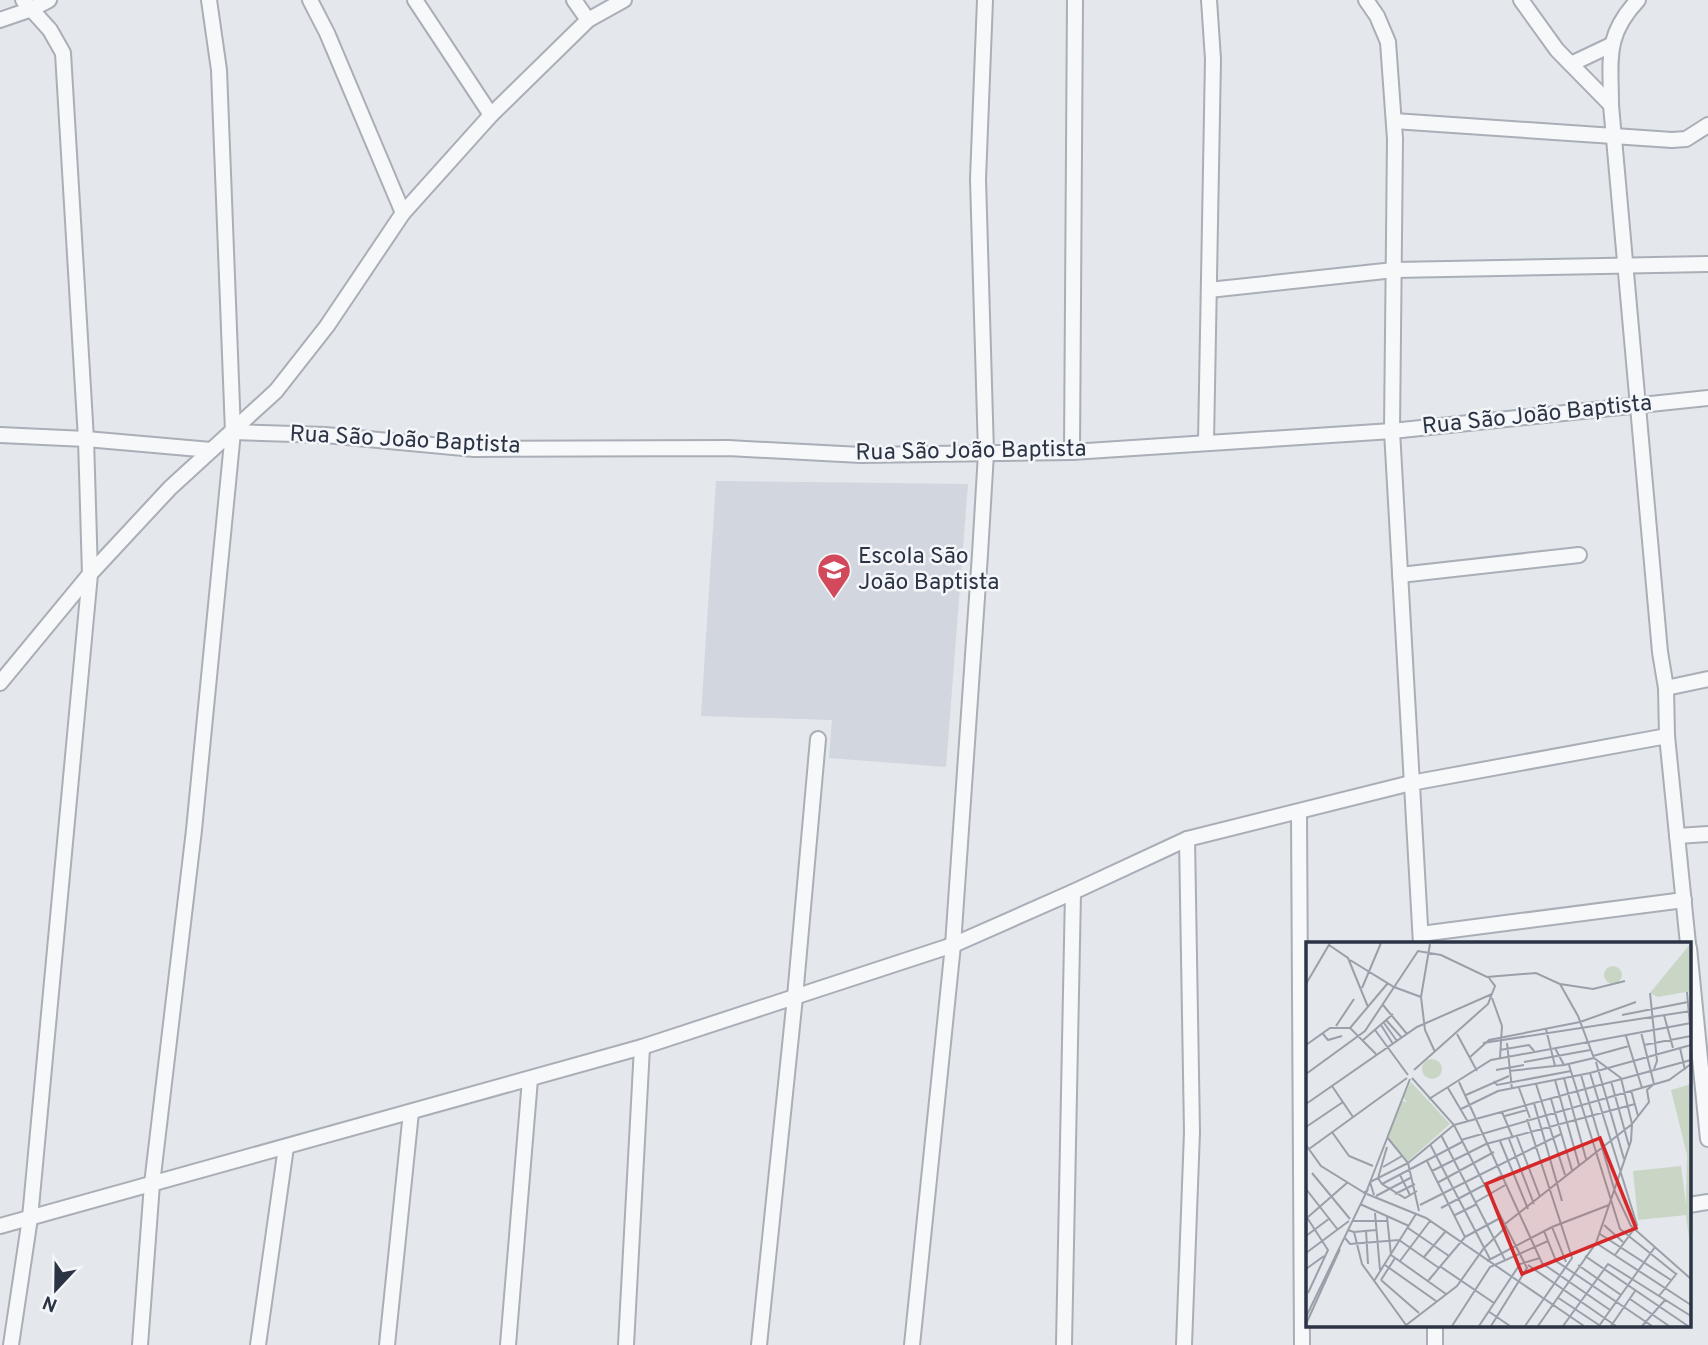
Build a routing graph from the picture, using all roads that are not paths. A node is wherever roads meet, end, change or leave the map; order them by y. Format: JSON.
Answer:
{"nodes":[{"id":1,"x":50,"y":0,"type":"edge"},
{"id":2,"x":209,"y":0,"type":"edge"},
{"id":3,"x":310,"y":0,"type":"edge"},
{"id":4,"x":415,"y":0,"type":"edge"},
{"id":5,"x":574,"y":0,"type":"edge"},
{"id":6,"x":624,"y":0,"type":"edge"},
{"id":7,"x":985,"y":0,"type":"edge"},
{"id":8,"x":1075,"y":0,"type":"edge"},
{"id":9,"x":1209,"y":0,"type":"edge"},
{"id":10,"x":1366,"y":0,"type":"edge"},
{"id":11,"x":1521,"y":0,"type":"edge"},
{"id":12,"x":1638,"y":0,"type":"edge"},
{"id":13,"x":27,"y":4,"type":"edge"},
{"id":14,"x":0,"y":20,"type":"edge"},
{"id":15,"x":588,"y":20,"type":"junction"},
{"id":16,"x":1611,"y":45,"type":"junction"},
{"id":17,"x":1571,"y":64,"type":"junction"},
{"id":18,"x":1611,"y":105,"type":"junction"},
{"id":19,"x":491,"y":115,"type":"junction"},
{"id":20,"x":1394,"y":121,"type":"junction"},
{"id":21,"x":1708,"y":125,"type":"edge"},
{"id":22,"x":1615,"y":135,"type":"junction"},
{"id":23,"x":403,"y":213,"type":"junction"},
{"id":24,"x":1627,"y":264,"type":"junction"},
{"id":25,"x":1708,"y":264,"type":"edge"},
{"id":26,"x":1394,"y":270,"type":"junction"},
{"id":27,"x":1209,"y":290,"type":"junction"},
{"id":28,"x":1708,"y":398,"type":"edge"},
{"id":29,"x":1639,"y":405,"type":"junction"},
{"id":30,"x":1392,"y":431,"type":"junction"},
{"id":31,"x":233,"y":432,"type":"junction"},
{"id":32,"x":0,"y":435,"type":"edge"},
{"id":33,"x":86,"y":439,"type":"junction"},
{"id":34,"x":1206,"y":442,"type":"junction"},
{"id":35,"x":211,"y":450,"type":"junction"},
{"id":36,"x":1072,"y":452,"type":"junction"},
{"id":37,"x":986,"y":453,"type":"junction"},
{"id":38,"x":1579,"y":555,"type":"dead end"},
{"id":39,"x":90,"y":574,"type":"junction"},
{"id":40,"x":1400,"y":575,"type":"junction"},
{"id":41,"x":1708,"y":679,"type":"edge"},
{"id":42,"x":0,"y":683,"type":"edge"},
{"id":43,"x":1666,"y":688,"type":"junction"},
{"id":44,"x":1667,"y":736,"type":"junction"},
{"id":45,"x":818,"y":739,"type":"dead end"},
{"id":46,"x":1411,"y":783,"type":"junction"},
{"id":47,"x":1299,"y":813,"type":"junction"},
{"id":48,"x":1708,"y":834,"type":"edge"},
{"id":49,"x":1677,"y":836,"type":"junction"},
{"id":50,"x":1187,"y":839,"type":"junction"},
{"id":51,"x":1073,"y":892,"type":"junction"},
{"id":52,"x":1684,"y":900,"type":"junction"},
{"id":53,"x":1421,"y":939,"type":"edge"},
{"id":54,"x":1689,"y":942,"type":"edge"},
{"id":55,"x":953,"y":945,"type":"junction"},
{"id":56,"x":1690,"y":967,"type":"edge"},
{"id":57,"x":795,"y":997,"type":"junction"},
{"id":58,"x":642,"y":1047,"type":"junction"},
{"id":59,"x":1694,"y":1049,"type":"edge"},
{"id":60,"x":530,"y":1079,"type":"junction"},
{"id":61,"x":411,"y":1112,"type":"junction"},
{"id":62,"x":1708,"y":1139,"type":"edge"},
{"id":63,"x":286,"y":1147,"type":"junction"},
{"id":64,"x":152,"y":1184,"type":"junction"},
{"id":65,"x":1708,"y":1202,"type":"edge"},
{"id":66,"x":1690,"y":1205,"type":"edge"},
{"id":67,"x":30,"y":1218,"type":"junction"},
{"id":68,"x":0,"y":1227,"type":"edge"},
{"id":69,"x":11,"y":1345,"type":"edge"},
{"id":70,"x":140,"y":1345,"type":"edge"},
{"id":71,"x":258,"y":1345,"type":"edge"},
{"id":72,"x":387,"y":1345,"type":"edge"},
{"id":73,"x":508,"y":1345,"type":"edge"},
{"id":74,"x":626,"y":1345,"type":"edge"},
{"id":75,"x":759,"y":1345,"type":"edge"},
{"id":76,"x":912,"y":1345,"type":"edge"},
{"id":77,"x":1064,"y":1345,"type":"edge"},
{"id":78,"x":1184,"y":1345,"type":"edge"},
{"id":79,"x":1302,"y":1345,"type":"edge"}],
"edges":[{"from":1,"to":13,"type":"street"},
{"from":2,"to":31,"type":"street"},
{"from":3,"to":23,"type":"street"},
{"from":4,"to":19,"type":"street"},
{"from":5,"to":15,"type":"street"},
{"from":6,"to":15,"type":"street"},
{"from":7,"to":37,"type":"street"},
{"from":8,"to":36,"type":"street"},
{"from":9,"to":27,"type":"street"},
{"from":10,"to":20,"type":"street"},
{"from":11,"to":17,"type":"street"},
{"from":12,"to":16,"type":"street"},
{"from":13,"to":14,"type":"street"},
{"from":13,"to":33,"type":"street"},
{"from":15,"to":19,"type":"street"},
{"from":16,"to":17,"type":"street"},
{"from":16,"to":18,"type":"street"},
{"from":17,"to":18,"type":"street"},
{"from":18,"to":22,"type":"street"},
{"from":19,"to":23,"type":"street"},
{"from":20,"to":22,"type":"street"},
{"from":20,"to":26,"type":"street"},
{"from":21,"to":22,"type":"street"},
{"from":22,"to":24,"type":"street"},
{"from":23,"to":31,"type":"street"},
{"from":24,"to":25,"type":"street"},
{"from":24,"to":26,"type":"street"},
{"from":24,"to":29,"type":"street"},
{"from":26,"to":27,"type":"street"},
{"from":26,"to":30,"type":"street"},
{"from":27,"to":34,"type":"street"},
{"from":28,"to":29,"type":"street","name":"Rua São João Baptista"},
{"from":29,"to":30,"type":"street","name":"Rua São João Baptista"},
{"from":29,"to":43,"type":"street"},
{"from":30,"to":34,"type":"street","name":"Rua São João Baptista"},
{"from":30,"to":40,"type":"street"},
{"from":31,"to":35,"type":"street"},
{"from":31,"to":37,"type":"street","name":"Rua São João Baptista"},
{"from":31,"to":64,"type":"street"},
{"from":32,"to":33,"type":"street"},
{"from":33,"to":35,"type":"street"},
{"from":33,"to":39,"type":"street"},
{"from":34,"to":36,"type":"street","name":"Rua São João Baptista"},
{"from":35,"to":39,"type":"street"},
{"from":36,"to":37,"type":"street","name":"Rua São João Baptista"},
{"from":37,"to":55,"type":"street"},
{"from":38,"to":40,"type":"street"},
{"from":39,"to":42,"type":"street"},
{"from":39,"to":67,"type":"street"},
{"from":40,"to":46,"type":"street"},
{"from":41,"to":43,"type":"street"},
{"from":43,"to":44,"type":"street"},
{"from":44,"to":46,"type":"street"},
{"from":44,"to":49,"type":"street"},
{"from":45,"to":57,"type":"street"},
{"from":46,"to":47,"type":"street"},
{"from":46,"to":53,"type":"street"},
{"from":47,"to":50,"type":"street"},
{"from":47,"to":79,"type":"street"},
{"from":48,"to":49,"type":"street"},
{"from":49,"to":52,"type":"street"},
{"from":50,"to":51,"type":"street"},
{"from":50,"to":78,"type":"street"},
{"from":51,"to":55,"type":"street"},
{"from":51,"to":77,"type":"street"},
{"from":52,"to":53,"type":"street"},
{"from":52,"to":54,"type":"street"},
{"from":55,"to":57,"type":"street"},
{"from":55,"to":76,"type":"street"},
{"from":56,"to":59,"type":"street"},
{"from":57,"to":58,"type":"street"},
{"from":57,"to":75,"type":"street"},
{"from":58,"to":60,"type":"street"},
{"from":58,"to":74,"type":"street"},
{"from":59,"to":62,"type":"street"},
{"from":60,"to":61,"type":"street"},
{"from":60,"to":73,"type":"street"},
{"from":61,"to":63,"type":"street"},
{"from":61,"to":72,"type":"street"},
{"from":63,"to":64,"type":"street"},
{"from":63,"to":71,"type":"street"},
{"from":64,"to":67,"type":"street"},
{"from":64,"to":70,"type":"street"},
{"from":65,"to":66,"type":"street"},
{"from":67,"to":68,"type":"street"},
{"from":67,"to":69,"type":"street"}]}
